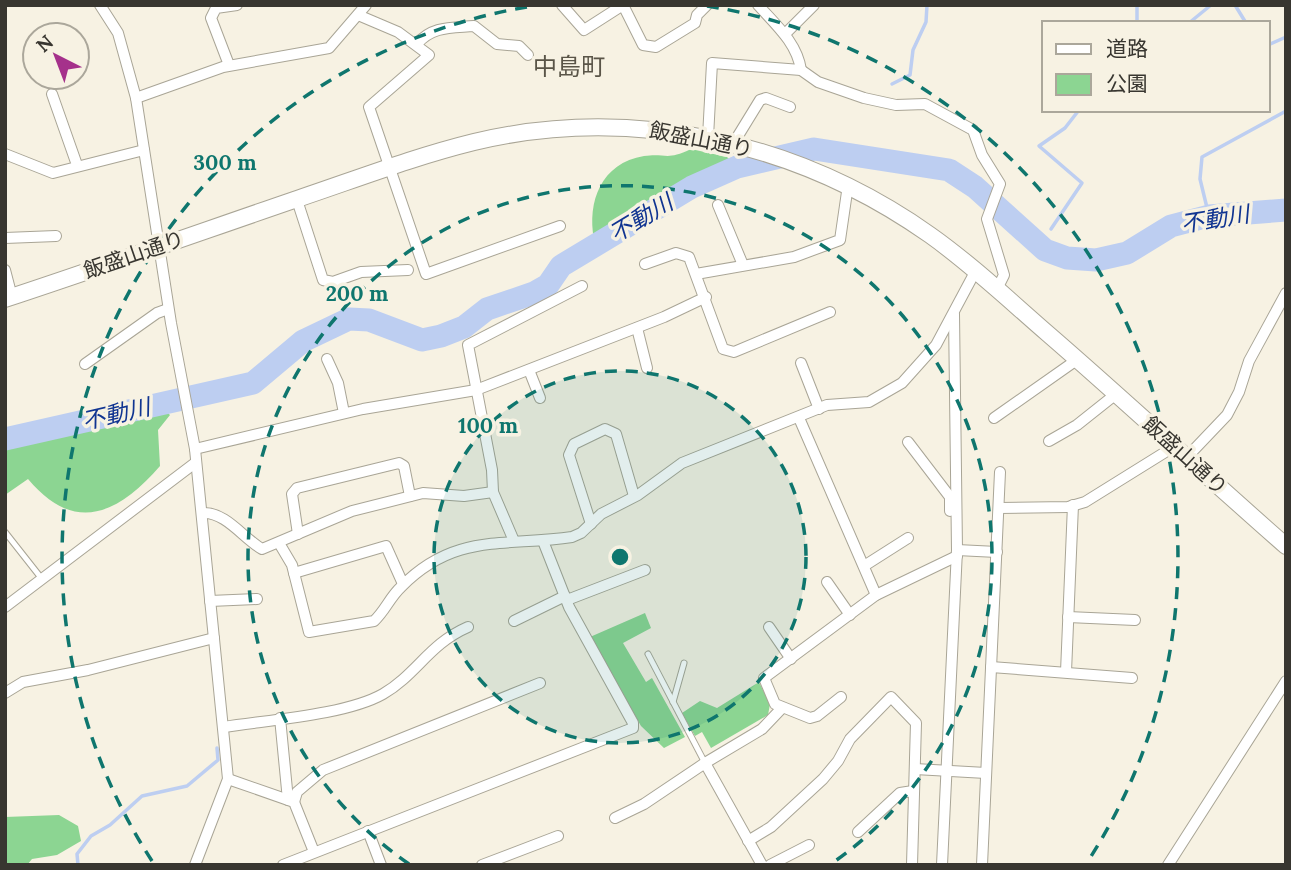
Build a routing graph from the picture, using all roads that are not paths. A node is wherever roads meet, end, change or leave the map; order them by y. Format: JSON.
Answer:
{"nodes":[{"id":1,"x":100,"y":5,"type":"edge"},
{"id":2,"x":237,"y":5,"type":"edge"},
{"id":3,"x":562,"y":5,"type":"edge"},
{"id":4,"x":707,"y":5,"type":"edge"},
{"id":5,"x":758,"y":5,"type":"edge"},
{"id":6,"x":814,"y":5,"type":"edge"},
{"id":7,"x":360,"y":9,"type":"edge"},
{"id":8,"x":785,"y":34,"type":"junction"},
{"id":9,"x":417,"y":44,"type":"junction"},
{"id":10,"x":528,"y":55,"type":"dead end"},
{"id":11,"x":229,"y":65,"type":"junction"},
{"id":12,"x":801,"y":70,"type":"junction"},
{"id":13,"x":52,"y":94,"type":"dead end"},
{"id":14,"x":136,"y":98,"type":"junction"},
{"id":15,"x":790,"y":107,"type":"dead end"},
{"id":16,"x":708,"y":137,"type":"junction"},
{"id":17,"x":733,"y":144,"type":"junction"},
{"id":18,"x":144,"y":150,"type":"junction"},
{"id":19,"x":5,"y":154,"type":"edge"},
{"id":20,"x":77,"y":165,"type":"junction"},
{"id":21,"x":390,"y":167,"type":"junction"},
{"id":22,"x":848,"y":186,"type":"junction"},
{"id":23,"x":297,"y":200,"type":"junction"},
{"id":24,"x":718,"y":205,"type":"dead end"},
{"id":25,"x":560,"y":226,"type":"dead end"},
{"id":26,"x":56,"y":236,"type":"dead end"},
{"id":27,"x":5,"y":238,"type":"edge"},
{"id":28,"x":158,"y":246,"type":"junction"},
{"id":29,"x":645,"y":264,"type":"dead end"},
{"id":30,"x":743,"y":265,"type":"junction"},
{"id":31,"x":5,"y":270,"type":"edge"},
{"id":32,"x":408,"y":270,"type":"dead end"},
{"id":33,"x":975,"y":272,"type":"junction"},
{"id":34,"x":696,"y":274,"type":"junction"},
{"id":35,"x":582,"y":286,"type":"dead end"},
{"id":36,"x":997,"y":289,"type":"junction"},
{"id":37,"x":1286,"y":293,"type":"edge"},
{"id":38,"x":706,"y":297,"type":"junction"},
{"id":39,"x":9,"y":298,"type":"edge"},
{"id":40,"x":168,"y":309,"type":"junction"},
{"id":41,"x":954,"y":311,"type":"junction"},
{"id":42,"x":830,"y":312,"type":"dead end"},
{"id":43,"x":637,"y":328,"type":"junction"},
{"id":44,"x":327,"y":359,"type":"dead end"},
{"id":45,"x":1077,"y":359,"type":"junction"},
{"id":46,"x":801,"y":363,"type":"dead end"},
{"id":47,"x":85,"y":364,"type":"dead end"},
{"id":48,"x":647,"y":368,"type":"dead end"},
{"id":49,"x":529,"y":370,"type":"junction"},
{"id":50,"x":476,"y":390,"type":"junction"},
{"id":51,"x":1116,"y":394,"type":"junction"},
{"id":52,"x":540,"y":398,"type":"dead end"},
{"id":53,"x":820,"y":409,"type":"junction"},
{"id":54,"x":344,"y":414,"type":"junction"},
{"id":55,"x":799,"y":418,"type":"junction"},
{"id":56,"x":994,"y":418,"type":"dead end"},
{"id":57,"x":1049,"y":441,"type":"dead end"},
{"id":58,"x":908,"y":442,"type":"dead end"},
{"id":59,"x":195,"y":449,"type":"junction"},
{"id":60,"x":1181,"y":451,"type":"junction"},
{"id":61,"x":195,"y":463,"type":"junction"},
{"id":62,"x":1000,"y":472,"type":"dead end"},
{"id":63,"x":493,"y":492,"type":"junction"},
{"id":64,"x":410,"y":496,"type":"junction"},
{"id":65,"x":634,"y":496,"type":"junction"},
{"id":66,"x":1073,"y":505,"type":"junction"},
{"id":67,"x":999,"y":508,"type":"junction"},
{"id":68,"x":203,"y":513,"type":"junction"},
{"id":69,"x":591,"y":524,"type":"junction"},
{"id":70,"x":5,"y":532,"type":"edge"},
{"id":71,"x":298,"y":534,"type":"junction"},
{"id":72,"x":908,"y":538,"type":"dead end"},
{"id":73,"x":514,"y":541,"type":"junction"},
{"id":74,"x":543,"y":541,"type":"junction"},
{"id":75,"x":279,"y":542,"type":"junction"},
{"id":76,"x":1286,"y":546,"type":"edge"},
{"id":77,"x":997,"y":552,"type":"junction"},
{"id":78,"x":955,"y":555,"type":"junction"},
{"id":79,"x":864,"y":566,"type":"junction"},
{"id":80,"x":645,"y":570,"type":"dead end"},
{"id":81,"x":294,"y":573,"type":"junction"},
{"id":82,"x":42,"y":579,"type":"junction"},
{"id":83,"x":827,"y":582,"type":"dead end"},
{"id":84,"x":403,"y":584,"type":"junction"},
{"id":85,"x":876,"y":595,"type":"junction"},
{"id":86,"x":566,"y":598,"type":"junction"},
{"id":87,"x":257,"y":599,"type":"dead end"},
{"id":88,"x":210,"y":601,"type":"junction"},
{"id":89,"x":5,"y":607,"type":"edge"},
{"id":90,"x":850,"y":615,"type":"junction"},
{"id":91,"x":1068,"y":617,"type":"junction"},
{"id":92,"x":1136,"y":620,"type":"dead end"},
{"id":93,"x":514,"y":621,"type":"dead end"},
{"id":94,"x":468,"y":627,"type":"dead end"},
{"id":95,"x":769,"y":627,"type":"dead end"},
{"id":96,"x":214,"y":638,"type":"junction"},
{"id":97,"x":648,"y":654,"type":"dead end"},
{"id":98,"x":790,"y":659,"type":"junction"},
{"id":99,"x":684,"y":663,"type":"dead end"},
{"id":100,"x":991,"y":667,"type":"junction"},
{"id":101,"x":1066,"y":672,"type":"junction"},
{"id":102,"x":1132,"y":678,"type":"dead end"},
{"id":103,"x":1286,"y":681,"type":"edge"},
{"id":104,"x":540,"y":683,"type":"dead end"},
{"id":105,"x":5,"y":693,"type":"edge"},
{"id":106,"x":841,"y":696,"type":"dead end"},
{"id":107,"x":673,"y":702,"type":"junction"},
{"id":108,"x":782,"y":708,"type":"junction"},
{"id":109,"x":280,"y":718,"type":"junction"},
{"id":110,"x":224,"y":727,"type":"junction"},
{"id":111,"x":705,"y":763,"type":"junction"},
{"id":112,"x":915,"y":769,"type":"junction"},
{"id":113,"x":947,"y":771,"type":"junction"},
{"id":114,"x":986,"y":773,"type":"junction"},
{"id":115,"x":228,"y":779,"type":"junction"},
{"id":116,"x":913,"y":791,"type":"junction"},
{"id":117,"x":291,"y":801,"type":"junction"},
{"id":118,"x":615,"y":818,"type":"dead end"},
{"id":119,"x":368,"y":831,"type":"junction"},
{"id":120,"x":858,"y":832,"type":"dead end"},
{"id":121,"x":558,"y":836,"type":"dead end"},
{"id":122,"x":748,"y":841,"type":"junction"},
{"id":123,"x":809,"y":845,"type":"dead end"},
{"id":124,"x":314,"y":852,"type":"junction"},
{"id":125,"x":195,"y":865,"type":"edge"},
{"id":126,"x":283,"y":865,"type":"edge"},
{"id":127,"x":381,"y":865,"type":"edge"},
{"id":128,"x":482,"y":865,"type":"edge"},
{"id":129,"x":762,"y":865,"type":"edge"},
{"id":130,"x":770,"y":865,"type":"edge"},
{"id":131,"x":912,"y":865,"type":"edge"},
{"id":132,"x":942,"y":865,"type":"edge"},
{"id":133,"x":982,"y":865,"type":"edge"},
{"id":134,"x":1168,"y":865,"type":"edge"}],
"edges":[{"from":1,"to":14,"type":"street"},
{"from":2,"to":11,"type":"street"},
{"from":3,"to":4,"type":"street"},
{"from":5,"to":8,"type":"street"},
{"from":6,"to":8,"type":"street"},
{"from":7,"to":9,"type":"street"},
{"from":7,"to":11,"type":"street"},
{"from":8,"to":12,"type":"street"},
{"from":9,"to":10,"type":"street"},
{"from":9,"to":21,"type":"street"},
{"from":11,"to":14,"type":"street"},
{"from":12,"to":16,"type":"street"},
{"from":12,"to":36,"type":"street"},
{"from":13,"to":20,"type":"street"},
{"from":14,"to":18,"type":"street"},
{"from":15,"to":17,"type":"street"},
{"from":16,"to":17,"type":"street","name":"飯盛山通り"},
{"from":16,"to":21,"type":"street","name":"飯盛山通り"},
{"from":17,"to":22,"type":"street","name":"飯盛山通り"},
{"from":18,"to":20,"type":"street"},
{"from":18,"to":28,"type":"street"},
{"from":19,"to":20,"type":"street"},
{"from":21,"to":23,"type":"street","name":"飯盛山通り"},
{"from":21,"to":25,"type":"street"},
{"from":22,"to":30,"type":"street"},
{"from":22,"to":33,"type":"street","name":"飯盛山通り"},
{"from":23,"to":28,"type":"street","name":"飯盛山通り"},
{"from":23,"to":32,"type":"street"},
{"from":24,"to":30,"type":"street"},
{"from":26,"to":27,"type":"street"},
{"from":28,"to":39,"type":"street","name":"飯盛山通り"},
{"from":28,"to":40,"type":"street"},
{"from":29,"to":34,"type":"street"},
{"from":30,"to":34,"type":"street"},
{"from":31,"to":39,"type":"street"},
{"from":33,"to":36,"type":"street","name":"飯盛山通り"},
{"from":33,"to":41,"type":"street"},
{"from":34,"to":38,"type":"street"},
{"from":35,"to":50,"type":"street"},
{"from":36,"to":45,"type":"street","name":"飯盛山通り"},
{"from":37,"to":60,"type":"street"},
{"from":38,"to":42,"type":"street"},
{"from":38,"to":43,"type":"street"},
{"from":40,"to":47,"type":"street"},
{"from":40,"to":59,"type":"street"},
{"from":41,"to":53,"type":"street"},
{"from":41,"to":78,"type":"street"},
{"from":43,"to":48,"type":"street"},
{"from":43,"to":49,"type":"street"},
{"from":44,"to":54,"type":"street"},
{"from":45,"to":51,"type":"street","name":"飯盛山通り"},
{"from":45,"to":56,"type":"street"},
{"from":46,"to":53,"type":"street"},
{"from":49,"to":50,"type":"street"},
{"from":49,"to":52,"type":"street"},
{"from":50,"to":54,"type":"street"},
{"from":50,"to":63,"type":"street"},
{"from":51,"to":57,"type":"street"},
{"from":51,"to":60,"type":"street","name":"飯盛山通り"},
{"from":53,"to":55,"type":"street"},
{"from":54,"to":59,"type":"street"},
{"from":55,"to":65,"type":"street"},
{"from":55,"to":79,"type":"street"},
{"from":58,"to":78,"type":"street"},
{"from":59,"to":61,"type":"street"},
{"from":60,"to":66,"type":"street"},
{"from":60,"to":76,"type":"street","name":"飯盛山通り"},
{"from":61,"to":68,"type":"street"},
{"from":61,"to":82,"type":"street"},
{"from":62,"to":67,"type":"street"},
{"from":63,"to":64,"type":"street"},
{"from":63,"to":73,"type":"street"},
{"from":64,"to":71,"type":"street"},
{"from":64,"to":71,"type":"street"},
{"from":65,"to":69,"type":"street"},
{"from":65,"to":69,"type":"street"},
{"from":66,"to":67,"type":"street"},
{"from":66,"to":91,"type":"street"},
{"from":67,"to":77,"type":"street"},
{"from":68,"to":75,"type":"street"},
{"from":68,"to":88,"type":"street"},
{"from":69,"to":74,"type":"street"},
{"from":70,"to":82,"type":"lane"},
{"from":71,"to":75,"type":"street"},
{"from":72,"to":79,"type":"street"},
{"from":73,"to":74,"type":"street"},
{"from":73,"to":84,"type":"street"},
{"from":74,"to":86,"type":"street"},
{"from":75,"to":81,"type":"street"},
{"from":77,"to":78,"type":"street"},
{"from":77,"to":100,"type":"street"},
{"from":78,"to":85,"type":"street"},
{"from":78,"to":113,"type":"street"},
{"from":79,"to":85,"type":"street"},
{"from":80,"to":86,"type":"street"},
{"from":81,"to":84,"type":"street"},
{"from":81,"to":84,"type":"street"},
{"from":82,"to":89,"type":"street"},
{"from":83,"to":90,"type":"street"},
{"from":85,"to":90,"type":"street"},
{"from":86,"to":93,"type":"street"},
{"from":86,"to":119,"type":"street"},
{"from":87,"to":88,"type":"street"},
{"from":88,"to":96,"type":"street"},
{"from":90,"to":98,"type":"street"},
{"from":91,"to":92,"type":"street"},
{"from":91,"to":101,"type":"street"},
{"from":94,"to":109,"type":"street"},
{"from":95,"to":98,"type":"street"},
{"from":96,"to":105,"type":"street"},
{"from":96,"to":110,"type":"street"},
{"from":97,"to":107,"type":"lane"},
{"from":98,"to":108,"type":"street"},
{"from":99,"to":107,"type":"lane"},
{"from":100,"to":101,"type":"street"},
{"from":100,"to":114,"type":"street"},
{"from":101,"to":102,"type":"street"},
{"from":103,"to":134,"type":"street"},
{"from":104,"to":117,"type":"street"},
{"from":106,"to":108,"type":"street"},
{"from":107,"to":111,"type":"lane"},
{"from":108,"to":111,"type":"street"},
{"from":109,"to":110,"type":"street"},
{"from":109,"to":117,"type":"street"},
{"from":110,"to":115,"type":"street"},
{"from":111,"to":118,"type":"street"},
{"from":111,"to":122,"type":"street"},
{"from":112,"to":113,"type":"street"},
{"from":112,"to":116,"type":"street"},
{"from":112,"to":122,"type":"street"},
{"from":113,"to":114,"type":"street"},
{"from":113,"to":132,"type":"street"},
{"from":114,"to":133,"type":"street"},
{"from":115,"to":117,"type":"street"},
{"from":115,"to":125,"type":"street"},
{"from":116,"to":120,"type":"street"},
{"from":116,"to":131,"type":"street"},
{"from":117,"to":124,"type":"street"},
{"from":119,"to":124,"type":"street"},
{"from":119,"to":127,"type":"street"},
{"from":121,"to":128,"type":"street"},
{"from":122,"to":129,"type":"street"},
{"from":123,"to":130,"type":"street"},
{"from":124,"to":126,"type":"street"}]}
